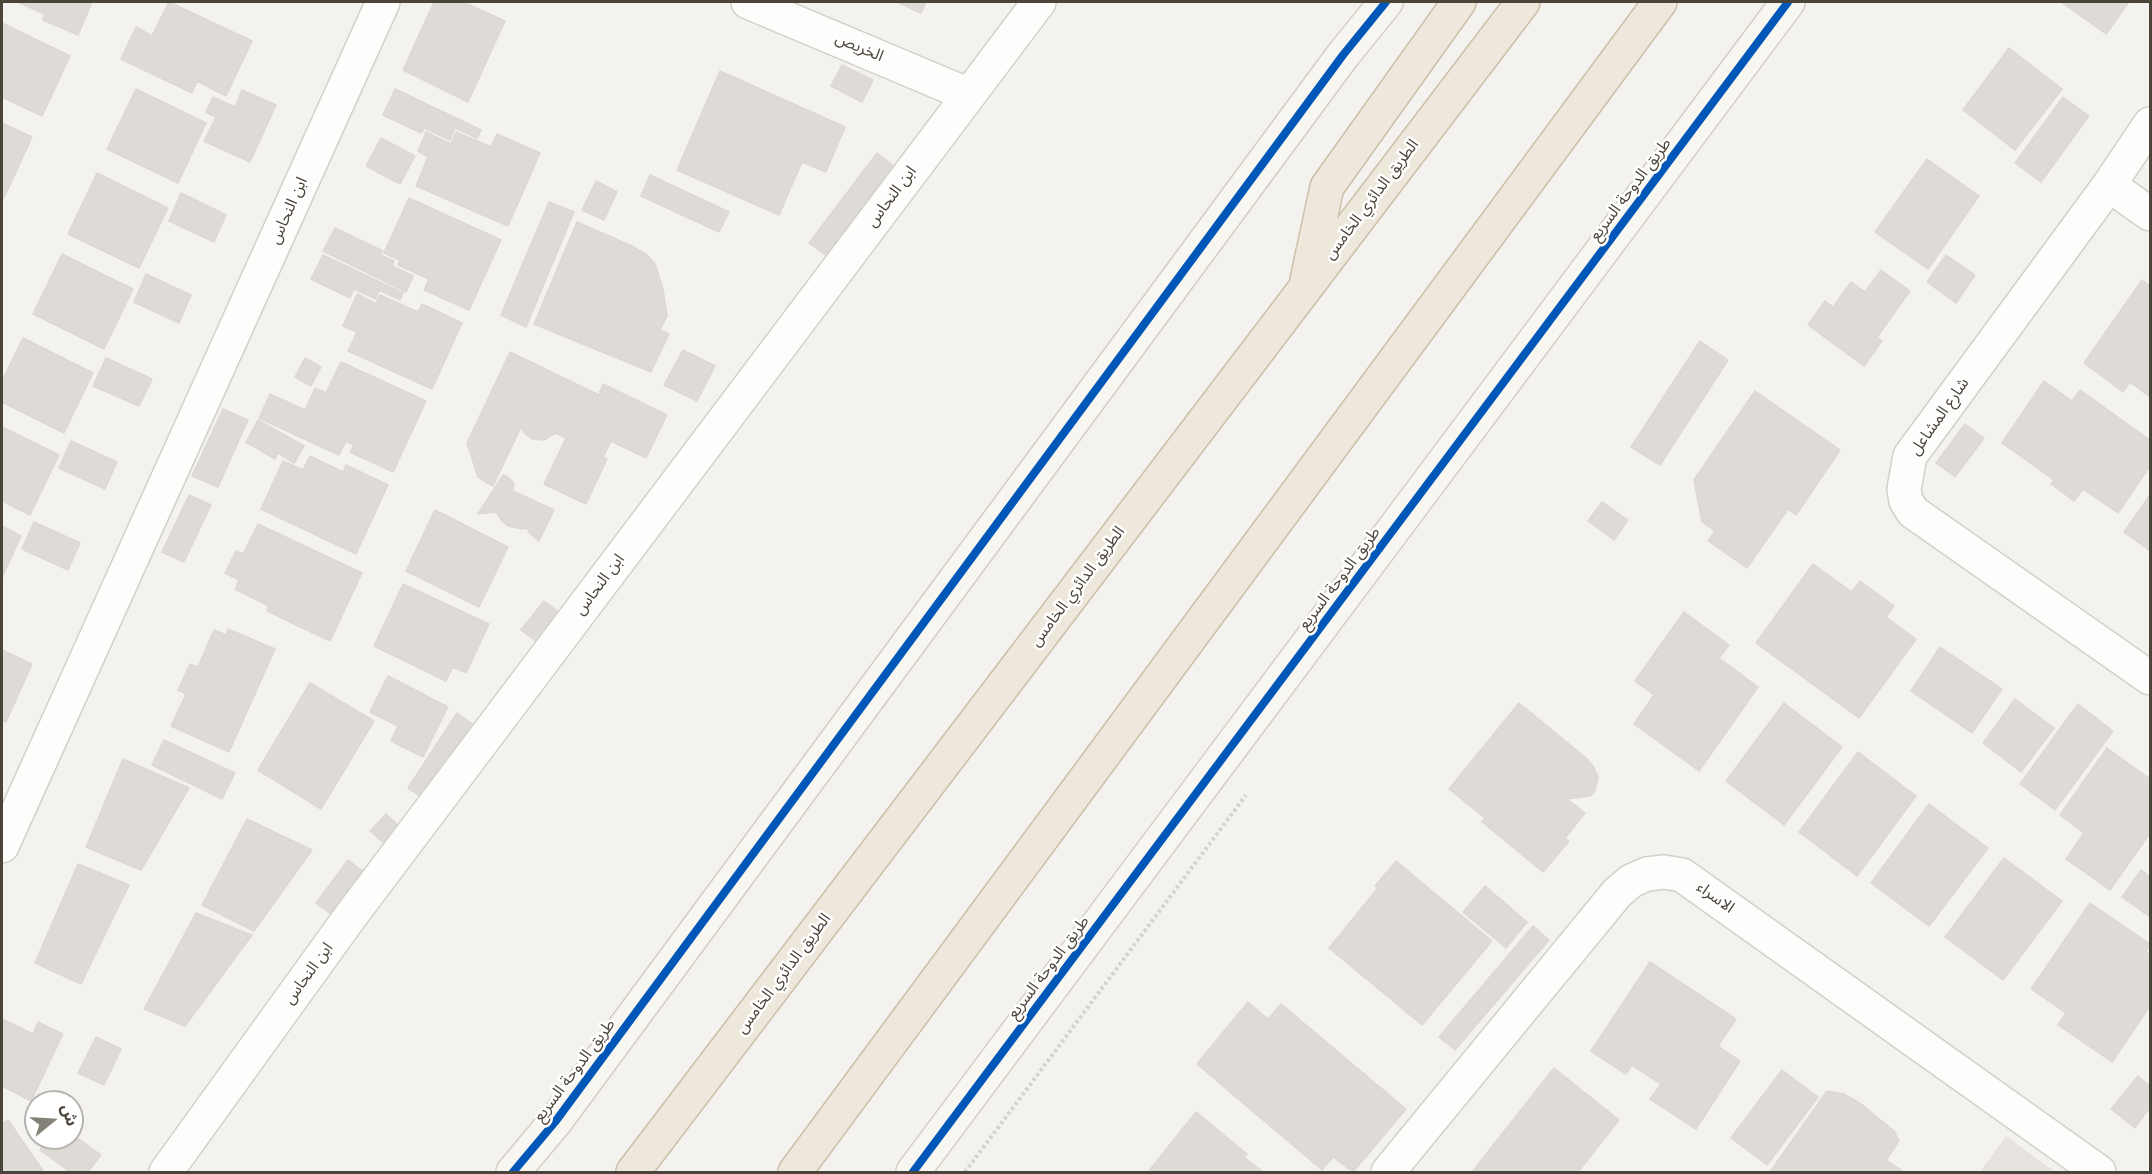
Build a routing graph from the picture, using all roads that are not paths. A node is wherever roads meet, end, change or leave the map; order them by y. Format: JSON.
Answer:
{"nodes":[{"id":1,"x":383,"y":2,"type":"edge"},
{"id":2,"x":748,"y":2,"type":"edge"},
{"id":3,"x":1039,"y":2,"type":"edge"},
{"id":4,"x":1386,"y":2,"type":"edge"},
{"id":5,"x":1459,"y":2,"type":"edge"},
{"id":6,"x":1523,"y":2,"type":"edge"},
{"id":7,"x":1660,"y":2,"type":"edge"},
{"id":8,"x":1788,"y":2,"type":"edge"},
{"id":9,"x":969,"y":95,"type":"junction"},
{"id":10,"x":2151,"y":124,"type":"edge"},
{"id":11,"x":2109,"y":185,"type":"junction"},
{"id":12,"x":2151,"y":214,"type":"edge"},
{"id":13,"x":1305,"y":289,"type":"junction"},
{"id":14,"x":2151,"y":678,"type":"edge"},
{"id":15,"x":2,"y":846,"type":"edge"},
{"id":16,"x":166,"y":1173,"type":"edge"},
{"id":17,"x":513,"y":1173,"type":"edge"},
{"id":18,"x":633,"y":1173,"type":"edge"},
{"id":19,"x":795,"y":1173,"type":"edge"},
{"id":20,"x":913,"y":1173,"type":"edge"},
{"id":21,"x":1388,"y":1173,"type":"edge"},
{"id":22,"x":2099,"y":1173,"type":"edge"}],
"edges":[{"from":1,"to":15,"type":"street","name":"ابن النحاس"},
{"from":2,"to":9,"type":"street","name":"الخريص"},
{"from":3,"to":9,"type":"street","name":"ابن النحاس"},
{"from":4,"to":17,"type":"street","name":"طريق الدوحة السريع"},
{"from":5,"to":13,"type":"highway"},
{"from":6,"to":13,"type":"highway","name":"الطريق الدائري الخامس"},
{"from":7,"to":19,"type":"highway"},
{"from":8,"to":20,"type":"street","name":"طريق الدوحة السريع"},
{"from":9,"to":16,"type":"street","name":"ابن النحاس"},
{"from":10,"to":11,"type":"street","name":"شارع المشاعل"},
{"from":11,"to":12,"type":"street"},
{"from":11,"to":14,"type":"street","name":"شارع المشاعل"},
{"from":13,"to":18,"type":"highway","name":"الطريق الدائري الخامس"},
{"from":21,"to":22,"type":"street","name":"الاسراء"}]}
